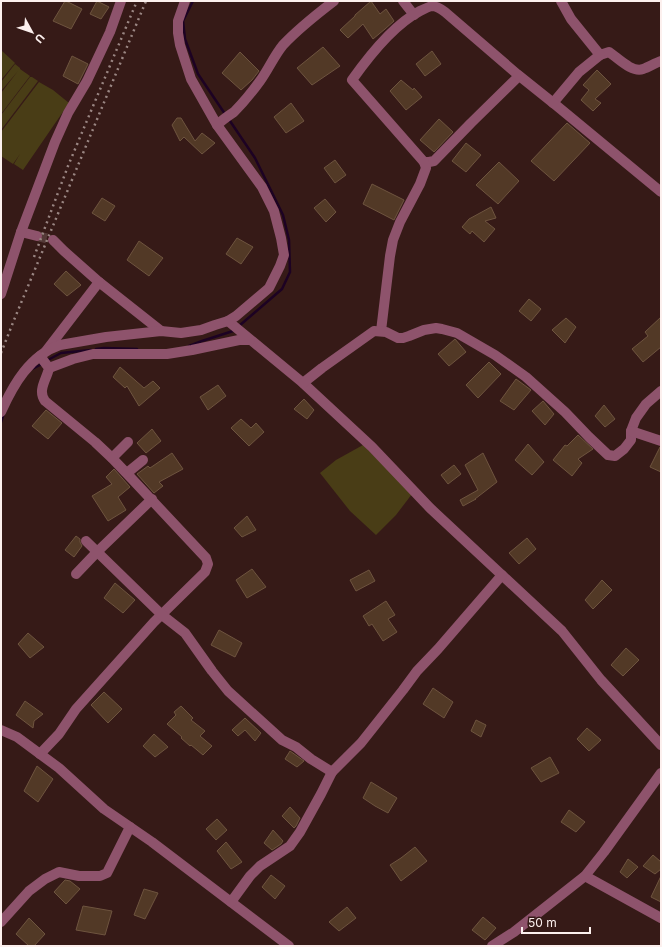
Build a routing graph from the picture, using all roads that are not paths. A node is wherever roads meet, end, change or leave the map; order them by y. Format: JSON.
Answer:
{"nodes":[{"id":1,"x":121,"y":1,"type":"edge"},
{"id":2,"x":185,"y":1,"type":"edge"},
{"id":3,"x":334,"y":1,"type":"edge"},
{"id":4,"x":403,"y":1,"type":"edge"},
{"id":5,"x":561,"y":1,"type":"edge"},
{"id":6,"x":414,"y":15,"type":"junction"},
{"id":7,"x":600,"y":54,"type":"junction"},
{"id":8,"x":661,"y":61,"type":"edge"},
{"id":9,"x":519,"y":76,"type":"junction"},
{"id":10,"x":553,"y":103,"type":"junction"},
{"id":11,"x":220,"y":122,"type":"junction"},
{"id":12,"x":424,"y":162,"type":"junction"},
{"id":13,"x":661,"y":192,"type":"edge"},
{"id":14,"x":21,"y":232,"type":"junction"},
{"id":15,"x":37,"y":236,"type":"tunnel mouth"},
{"id":16,"x":53,"y":240,"type":"tunnel mouth"},
{"id":17,"x":100,"y":282,"type":"junction"},
{"id":18,"x":1,"y":294,"type":"edge"},
{"id":19,"x":231,"y":324,"type":"junction"},
{"id":20,"x":381,"y":331,"type":"junction"},
{"id":21,"x":161,"y":332,"type":"junction"},
{"id":22,"x":248,"y":338,"type":"junction"},
{"id":23,"x":45,"y":360,"type":"junction"},
{"id":24,"x":303,"y":383,"type":"junction"},
{"id":25,"x":661,"y":391,"type":"edge"},
{"id":26,"x":1,"y":412,"type":"edge"},
{"id":27,"x":631,"y":431,"type":"junction"},
{"id":28,"x":661,"y":441,"type":"edge"},
{"id":29,"x":128,"y":442,"type":"dead end"},
{"id":30,"x":112,"y":458,"type":"junction"},
{"id":31,"x":143,"y":460,"type":"dead end"},
{"id":32,"x":127,"y":473,"type":"junction"},
{"id":33,"x":152,"y":500,"type":"junction"},
{"id":34,"x":86,"y":541,"type":"dead end"},
{"id":35,"x":97,"y":552,"type":"junction"},
{"id":36,"x":76,"y":574,"type":"dead end"},
{"id":37,"x":502,"y":574,"type":"junction"},
{"id":38,"x":162,"y":615,"type":"junction"},
{"id":39,"x":1,"y":730,"type":"edge"},
{"id":40,"x":661,"y":745,"type":"edge"},
{"id":41,"x":40,"y":754,"type":"junction"},
{"id":42,"x":332,"y":772,"type":"junction"},
{"id":43,"x":661,"y":773,"type":"edge"},
{"id":44,"x":130,"y":827,"type":"junction"},
{"id":45,"x":585,"y":876,"type":"junction"},
{"id":46,"x":231,"y":902,"type":"junction"},
{"id":47,"x":661,"y":918,"type":"edge"},
{"id":48,"x":1,"y":922,"type":"edge"},
{"id":49,"x":289,"y":946,"type":"edge"},
{"id":50,"x":492,"y":946,"type":"edge"}],
"edges":[{"from":1,"to":14,"type":"street"},
{"from":2,"to":11,"type":"street"},
{"from":3,"to":11,"type":"street"},
{"from":4,"to":6,"type":"street"},
{"from":5,"to":7,"type":"street"},
{"from":6,"to":9,"type":"street"},
{"from":6,"to":12,"type":"street"},
{"from":7,"to":8,"type":"street"},
{"from":7,"to":10,"type":"street"},
{"from":9,"to":10,"type":"street"},
{"from":9,"to":12,"type":"street"},
{"from":10,"to":13,"type":"street"},
{"from":11,"to":19,"type":"street"},
{"from":12,"to":20,"type":"street"},
{"from":14,"to":15,"type":"street"},
{"from":14,"to":18,"type":"street"},
{"from":16,"to":17,"type":"street"},
{"from":17,"to":21,"type":"street"},
{"from":17,"to":23,"type":"street"},
{"from":19,"to":21,"type":"street"},
{"from":19,"to":22,"type":"street"},
{"from":20,"to":24,"type":"street"},
{"from":20,"to":27,"type":"street"},
{"from":21,"to":23,"type":"street"},
{"from":22,"to":23,"type":"street"},
{"from":22,"to":24,"type":"street"},
{"from":23,"to":26,"type":"street"},
{"from":23,"to":30,"type":"street"},
{"from":24,"to":37,"type":"street"},
{"from":25,"to":27,"type":"street"},
{"from":27,"to":28,"type":"street"},
{"from":29,"to":30,"type":"street"},
{"from":30,"to":32,"type":"street"},
{"from":31,"to":32,"type":"street"},
{"from":32,"to":33,"type":"street"},
{"from":33,"to":35,"type":"street"},
{"from":33,"to":38,"type":"street"},
{"from":34,"to":35,"type":"street"},
{"from":35,"to":36,"type":"street"},
{"from":35,"to":38,"type":"street"},
{"from":37,"to":40,"type":"street"},
{"from":37,"to":42,"type":"street"},
{"from":38,"to":41,"type":"street"},
{"from":38,"to":42,"type":"street"},
{"from":39,"to":41,"type":"street"},
{"from":41,"to":44,"type":"street"},
{"from":42,"to":46,"type":"street"},
{"from":43,"to":45,"type":"street"},
{"from":44,"to":46,"type":"street"},
{"from":44,"to":48,"type":"street"},
{"from":45,"to":47,"type":"street"},
{"from":45,"to":50,"type":"street"},
{"from":46,"to":49,"type":"street"}]}
